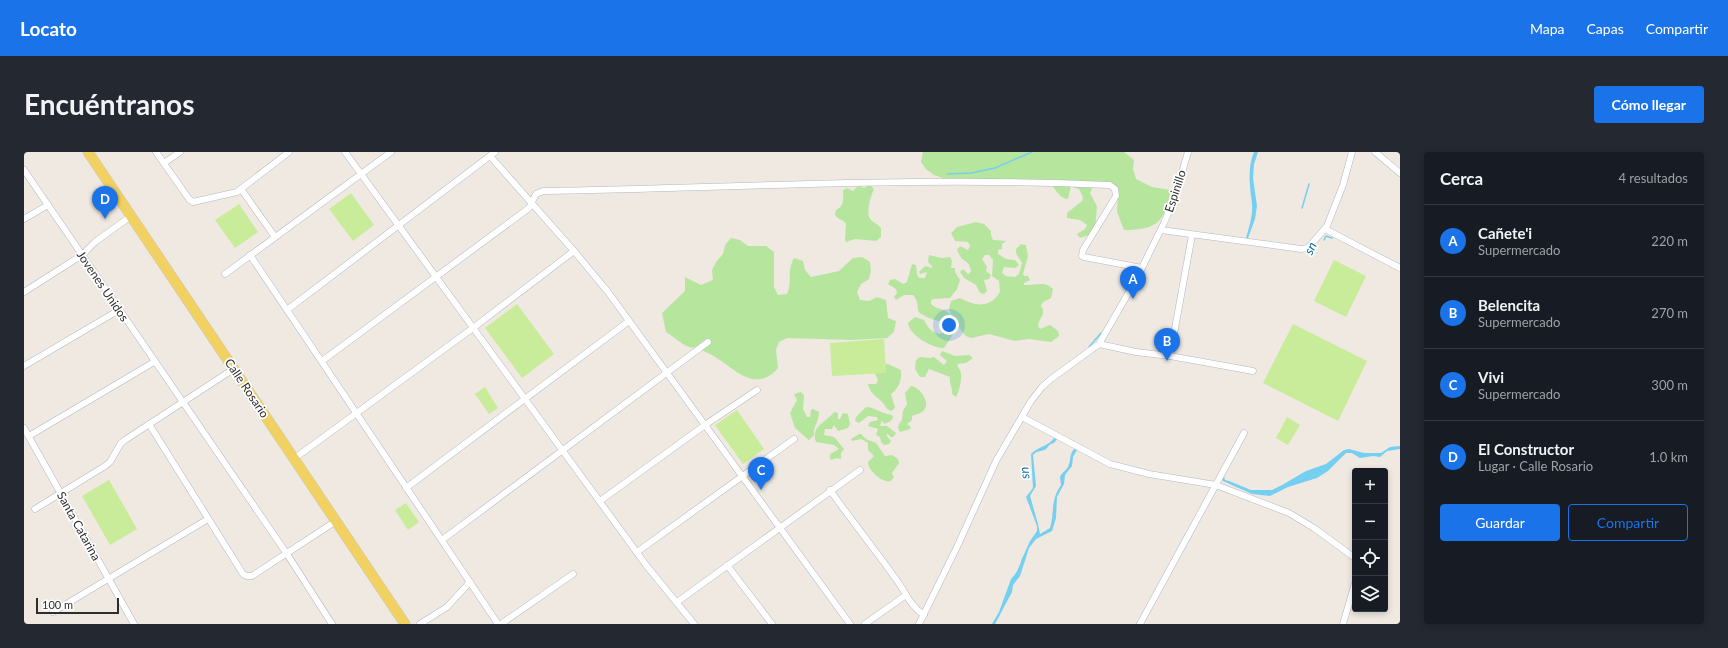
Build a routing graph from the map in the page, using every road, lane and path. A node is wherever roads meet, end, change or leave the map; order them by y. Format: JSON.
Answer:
{"nodes":[{"id":1,"x":88,"y":152,"type":"edge"},
{"id":2,"x":156,"y":152,"type":"edge"},
{"id":3,"x":180,"y":152,"type":"edge"},
{"id":4,"x":289,"y":152,"type":"edge"},
{"id":5,"x":345,"y":152,"type":"edge"},
{"id":6,"x":391,"y":152,"type":"edge"},
{"id":7,"x":1188,"y":152,"type":"edge"},
{"id":8,"x":1352,"y":152,"type":"edge"},
{"id":9,"x":1374,"y":152,"type":"edge"},
{"id":10,"x":492,"y":154,"type":"edge"},
{"id":11,"x":164,"y":163,"type":"junction"},
{"id":12,"x":24,"y":170,"type":"edge"},
{"id":13,"x":1400,"y":172,"type":"edge"},
{"id":14,"x":362,"y":175,"type":"junction"},
{"id":15,"x":241,"y":189,"type":"junction"},
{"id":16,"x":532,"y":203,"type":"junction"},
{"id":17,"x":48,"y":205,"type":"junction"},
{"id":18,"x":131,"y":216,"type":"junction"},
{"id":19,"x":24,"y":219,"type":"edge"},
{"id":20,"x":398,"y":225,"type":"junction"},
{"id":21,"x":1325,"y":229,"type":"junction"},
{"id":22,"x":1161,"y":230,"type":"junction"},
{"id":23,"x":1192,"y":235,"type":"junction"},
{"id":24,"x":275,"y":237,"type":"junction"},
{"id":25,"x":574,"y":251,"type":"junction"},
{"id":26,"x":250,"y":255,"type":"junction"},
{"id":27,"x":82,"y":256,"type":"junction"},
{"id":28,"x":1142,"y":268,"type":"junction"},
{"id":29,"x":1400,"y":268,"type":"edge"},
{"id":30,"x":225,"y":274,"type":"dead end"},
{"id":31,"x":436,"y":277,"type":"junction"},
{"id":32,"x":24,"y":292,"type":"edge"},
{"id":33,"x":119,"y":310,"type":"junction"},
{"id":34,"x":287,"y":310,"type":"junction"},
{"id":35,"x":629,"y":321,"type":"junction"},
{"id":36,"x":473,"y":328,"type":"junction"},
{"id":37,"x":708,"y":342,"type":"dead end"},
{"id":38,"x":1099,"y":344,"type":"junction"},
{"id":39,"x":1170,"y":356,"type":"junction"},
{"id":40,"x":322,"y":361,"type":"junction"},
{"id":41,"x":154,"y":362,"type":"junction"},
{"id":42,"x":24,"y":366,"type":"edge"},
{"id":43,"x":234,"y":368,"type":"junction"},
{"id":44,"x":1253,"y":371,"type":"dead end"},
{"id":45,"x":667,"y":373,"type":"junction"},
{"id":46,"x":757,"y":390,"type":"dead end"},
{"id":47,"x":525,"y":399,"type":"junction"},
{"id":48,"x":182,"y":402,"type":"junction"},
{"id":49,"x":357,"y":414,"type":"junction"},
{"id":50,"x":1022,"y":417,"type":"junction"},
{"id":51,"x":149,"y":424,"type":"junction"},
{"id":52,"x":705,"y":425,"type":"junction"},
{"id":53,"x":24,"y":428,"type":"edge"},
{"id":54,"x":1244,"y":433,"type":"dead end"},
{"id":55,"x":29,"y":436,"type":"junction"},
{"id":56,"x":794,"y":439,"type":"dead end"},
{"id":57,"x":563,"y":451,"type":"junction"},
{"id":58,"x":295,"y":458,"type":"junction"},
{"id":59,"x":860,"y":470,"type":"dead end"},
{"id":60,"x":743,"y":476,"type":"junction"},
{"id":61,"x":1217,"y":483,"type":"junction"},
{"id":62,"x":406,"y":488,"type":"junction"},
{"id":63,"x":830,"y":490,"type":"junction"},
{"id":64,"x":61,"y":493,"type":"junction"},
{"id":65,"x":600,"y":501,"type":"junction"},
{"id":66,"x":35,"y":509,"type":"dead end"},
{"id":67,"x":208,"y":519,"type":"junction"},
{"id":68,"x":336,"y":521,"type":"junction"},
{"id":69,"x":779,"y":527,"type":"junction"},
{"id":70,"x":442,"y":540,"type":"junction"},
{"id":71,"x":637,"y":552,"type":"junction"},
{"id":72,"x":287,"y":554,"type":"junction"},
{"id":73,"x":1352,"y":556,"type":"edge"},
{"id":74,"x":727,"y":565,"type":"junction"},
{"id":75,"x":573,"y":574,"type":"dead end"},
{"id":76,"x":110,"y":580,"type":"junction"},
{"id":77,"x":470,"y":582,"type":"junction"},
{"id":78,"x":1352,"y":593,"type":"edge"},
{"id":79,"x":906,"y":595,"type":"junction"},
{"id":80,"x":677,"y":602,"type":"junction"},
{"id":81,"x":53,"y":612,"type":"dead end"},
{"id":82,"x":924,"y":615,"type":"junction"},
{"id":83,"x":134,"y":624,"type":"edge"},
{"id":84,"x":332,"y":624,"type":"edge"},
{"id":85,"x":405,"y":624,"type":"edge"},
{"id":86,"x":420,"y":624,"type":"edge"},
{"id":87,"x":499,"y":624,"type":"edge"},
{"id":88,"x":694,"y":624,"type":"edge"},
{"id":89,"x":772,"y":624,"type":"edge"},
{"id":90,"x":850,"y":624,"type":"edge"},
{"id":91,"x":864,"y":624,"type":"edge"},
{"id":92,"x":919,"y":624,"type":"edge"},
{"id":93,"x":1140,"y":624,"type":"edge"},
{"id":94,"x":1343,"y":624,"type":"edge"}],
"edges":[{"from":1,"to":18,"type":"main road","name":"Calle Rosario"},
{"from":2,"to":11,"type":"street"},
{"from":3,"to":11,"type":"street"},
{"from":4,"to":15,"type":"street"},
{"from":5,"to":14,"type":"street"},
{"from":6,"to":14,"type":"street"},
{"from":7,"to":22,"type":"street","name":"Espinillo"},
{"from":8,"to":21,"type":"street"},
{"from":9,"to":13,"type":"street"},
{"from":10,"to":16,"type":"street"},
{"from":10,"to":20,"type":"street"},
{"from":11,"to":15,"type":"street"},
{"from":12,"to":17,"type":"street","name":"Jovenes Unidos"},
{"from":14,"to":20,"type":"street"},
{"from":14,"to":24,"type":"street"},
{"from":15,"to":24,"type":"street"},
{"from":16,"to":25,"type":"street"},
{"from":16,"to":28,"type":"street"},
{"from":16,"to":31,"type":"street"},
{"from":17,"to":19,"type":"street"},
{"from":17,"to":27,"type":"street","name":"Jovenes Unidos"},
{"from":18,"to":27,"type":"street"},
{"from":18,"to":43,"type":"main road","name":"Calle Rosario"},
{"from":20,"to":31,"type":"street"},
{"from":20,"to":34,"type":"street"},
{"from":21,"to":23,"type":"street"},
{"from":21,"to":29,"type":"street"},
{"from":22,"to":23,"type":"street"},
{"from":22,"to":28,"type":"street","name":"Espinillo"},
{"from":23,"to":39,"type":"street"},
{"from":24,"to":26,"type":"street"},
{"from":25,"to":35,"type":"street"},
{"from":25,"to":36,"type":"street"},
{"from":26,"to":30,"type":"street"},
{"from":26,"to":34,"type":"street"},
{"from":27,"to":32,"type":"street"},
{"from":27,"to":33,"type":"street","name":"Jovenes Unidos"},
{"from":28,"to":38,"type":"street","name":"Espinillo"},
{"from":31,"to":36,"type":"street"},
{"from":31,"to":40,"type":"street"},
{"from":33,"to":41,"type":"street","name":"Jovenes Unidos"},
{"from":33,"to":42,"type":"street"},
{"from":34,"to":40,"type":"street"},
{"from":35,"to":45,"type":"street"},
{"from":35,"to":47,"type":"street"},
{"from":36,"to":47,"type":"street"},
{"from":36,"to":49,"type":"street"},
{"from":37,"to":45,"type":"street"},
{"from":38,"to":39,"type":"street"},
{"from":38,"to":50,"type":"street"},
{"from":39,"to":44,"type":"street"},
{"from":40,"to":49,"type":"street"},
{"from":41,"to":48,"type":"street","name":"Jovenes Unidos"},
{"from":41,"to":55,"type":"street"},
{"from":43,"to":48,"type":"street"},
{"from":43,"to":58,"type":"main road","name":"Calle Rosario"},
{"from":45,"to":52,"type":"street"},
{"from":45,"to":57,"type":"street"},
{"from":46,"to":52,"type":"street"},
{"from":47,"to":57,"type":"street"},
{"from":47,"to":62,"type":"street"},
{"from":48,"to":51,"type":"street"},
{"from":48,"to":72,"type":"street","name":"Jovenes Unidos"},
{"from":49,"to":58,"type":"street"},
{"from":49,"to":62,"type":"street"},
{"from":50,"to":61,"type":"street"},
{"from":50,"to":82,"type":"street"},
{"from":51,"to":64,"type":"street"},
{"from":51,"to":67,"type":"street"},
{"from":52,"to":60,"type":"street"},
{"from":52,"to":65,"type":"street"},
{"from":53,"to":55,"type":"street","name":"Santa Catarina"},
{"from":54,"to":61,"type":"street"},
{"from":55,"to":64,"type":"street","name":"Santa Catarina"},
{"from":56,"to":60,"type":"street"},
{"from":57,"to":65,"type":"street"},
{"from":57,"to":70,"type":"street"},
{"from":58,"to":68,"type":"main road","name":"Calle Rosario"},
{"from":59,"to":63,"type":"street"},
{"from":60,"to":69,"type":"street"},
{"from":60,"to":71,"type":"street"},
{"from":61,"to":73,"type":"street"},
{"from":61,"to":93,"type":"street"},
{"from":62,"to":70,"type":"street"},
{"from":63,"to":69,"type":"street"},
{"from":63,"to":79,"type":"street"},
{"from":64,"to":66,"type":"street"},
{"from":64,"to":76,"type":"street","name":"Santa Catarina"},
{"from":65,"to":71,"type":"street"},
{"from":67,"to":72,"type":"street"},
{"from":67,"to":76,"type":"street"},
{"from":68,"to":72,"type":"street"},
{"from":68,"to":85,"type":"main road","name":"Calle Rosario"},
{"from":69,"to":74,"type":"street"},
{"from":69,"to":90,"type":"street"},
{"from":70,"to":77,"type":"street"},
{"from":71,"to":80,"type":"street"},
{"from":72,"to":84,"type":"street","name":"Jovenes Unidos"},
{"from":74,"to":80,"type":"street"},
{"from":74,"to":89,"type":"street"},
{"from":75,"to":87,"type":"street"},
{"from":76,"to":81,"type":"street"},
{"from":76,"to":83,"type":"street","name":"Santa Catarina"},
{"from":77,"to":86,"type":"street"},
{"from":77,"to":87,"type":"street"},
{"from":78,"to":94,"type":"street"},
{"from":79,"to":82,"type":"street"},
{"from":79,"to":91,"type":"street"},
{"from":80,"to":88,"type":"street"},
{"from":82,"to":92,"type":"street"}]}
